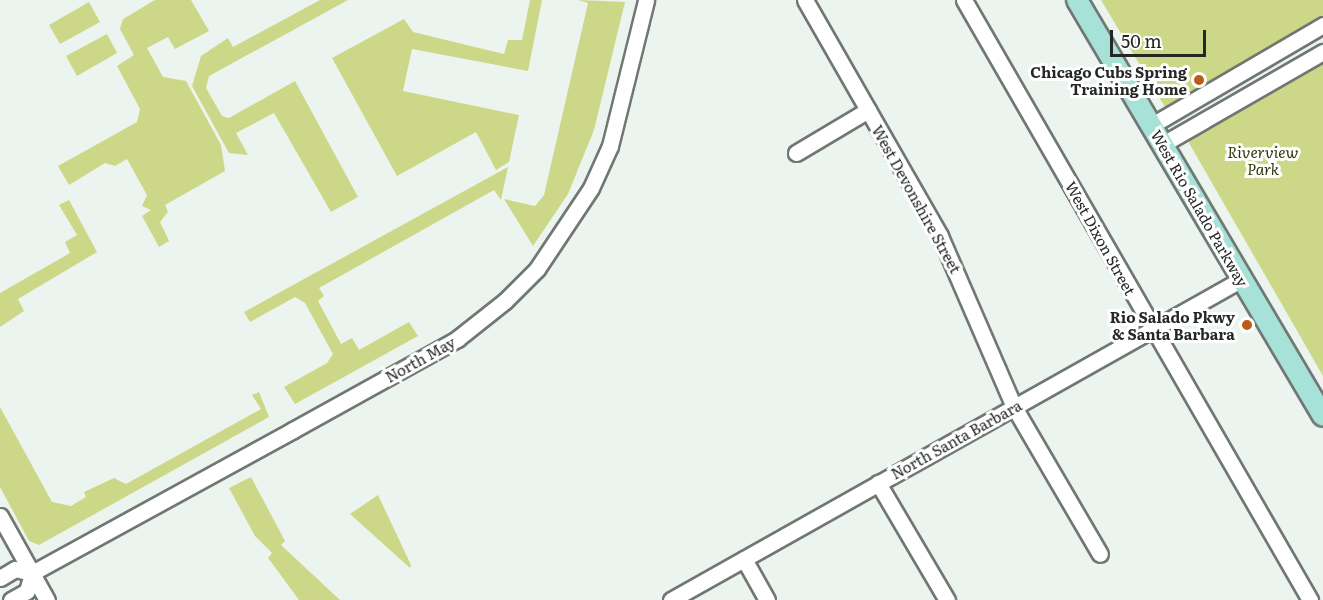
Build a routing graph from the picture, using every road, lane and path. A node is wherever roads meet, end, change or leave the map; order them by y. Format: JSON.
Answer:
{"nodes":[{"id":1,"x":646,"y":0,"type":"edge"},
{"id":2,"x":805,"y":0,"type":"edge"},
{"id":3,"x":964,"y":0,"type":"edge"},
{"id":4,"x":1077,"y":0,"type":"edge"},
{"id":5,"x":1323,"y":25,"type":"edge"},
{"id":6,"x":1323,"y":52,"type":"edge"},
{"id":7,"x":868,"y":110,"type":"junction"},
{"id":8,"x":1152,"y":125,"type":"junction"},
{"id":9,"x":1163,"y":144,"type":"junction"},
{"id":10,"x":796,"y":153,"type":"dead end"},
{"id":11,"x":1242,"y":279,"type":"junction"},
{"id":12,"x":1154,"y":330,"type":"junction"},
{"id":13,"x":1014,"y":406,"type":"junction"},
{"id":14,"x":1323,"y":416,"type":"edge"},
{"id":15,"x":878,"y":483,"type":"junction"},
{"id":16,"x":0,"y":516,"type":"edge"},
{"id":17,"x":1100,"y":554,"type":"dead end"},
{"id":18,"x":744,"y":559,"type":"junction"},
{"id":19,"x":32,"y":573,"type":"junction"},
{"id":20,"x":0,"y":578,"type":"edge"},
{"id":21,"x":10,"y":600,"type":"edge"},
{"id":22,"x":47,"y":600,"type":"edge"},
{"id":23,"x":671,"y":600,"type":"edge"},
{"id":24,"x":767,"y":600,"type":"edge"},
{"id":25,"x":947,"y":600,"type":"edge"},
{"id":26,"x":1311,"y":600,"type":"edge"}],
"edges":[{"from":1,"to":19,"type":"street","name":"North May"},
{"from":2,"to":7,"type":"street","name":"West Devonshire Street"},
{"from":3,"to":12,"type":"street","name":"West Dixon Street"},
{"from":4,"to":8,"type":"main road","name":"West Rio Salado Parkway"},
{"from":5,"to":8,"type":"street"},
{"from":6,"to":9,"type":"street"},
{"from":7,"to":10,"type":"street"},
{"from":7,"to":13,"type":"street","name":"West Devonshire Street"},
{"from":8,"to":9,"type":"main road","name":"West Rio Salado Parkway"},
{"from":9,"to":11,"type":"main road","name":"West Rio Salado Parkway"},
{"from":11,"to":12,"type":"street","name":"North Santa Barbara"},
{"from":11,"to":14,"type":"main road","name":"West Rio Salado Parkway"},
{"from":12,"to":13,"type":"street","name":"North Santa Barbara"},
{"from":12,"to":26,"type":"street","name":"West Dixon Street"},
{"from":13,"to":15,"type":"street","name":"North Santa Barbara"},
{"from":13,"to":17,"type":"street","name":"West Devonshire Street"},
{"from":15,"to":18,"type":"street","name":"North Santa Barbara"},
{"from":15,"to":25,"type":"street"},
{"from":16,"to":19,"type":"street"},
{"from":18,"to":23,"type":"street","name":"North Santa Barbara"},
{"from":18,"to":24,"type":"street"},
{"from":19,"to":20,"type":"street","name":"North May"},
{"from":19,"to":21,"type":"street","name":"North May"},
{"from":19,"to":22,"type":"street"}]}
